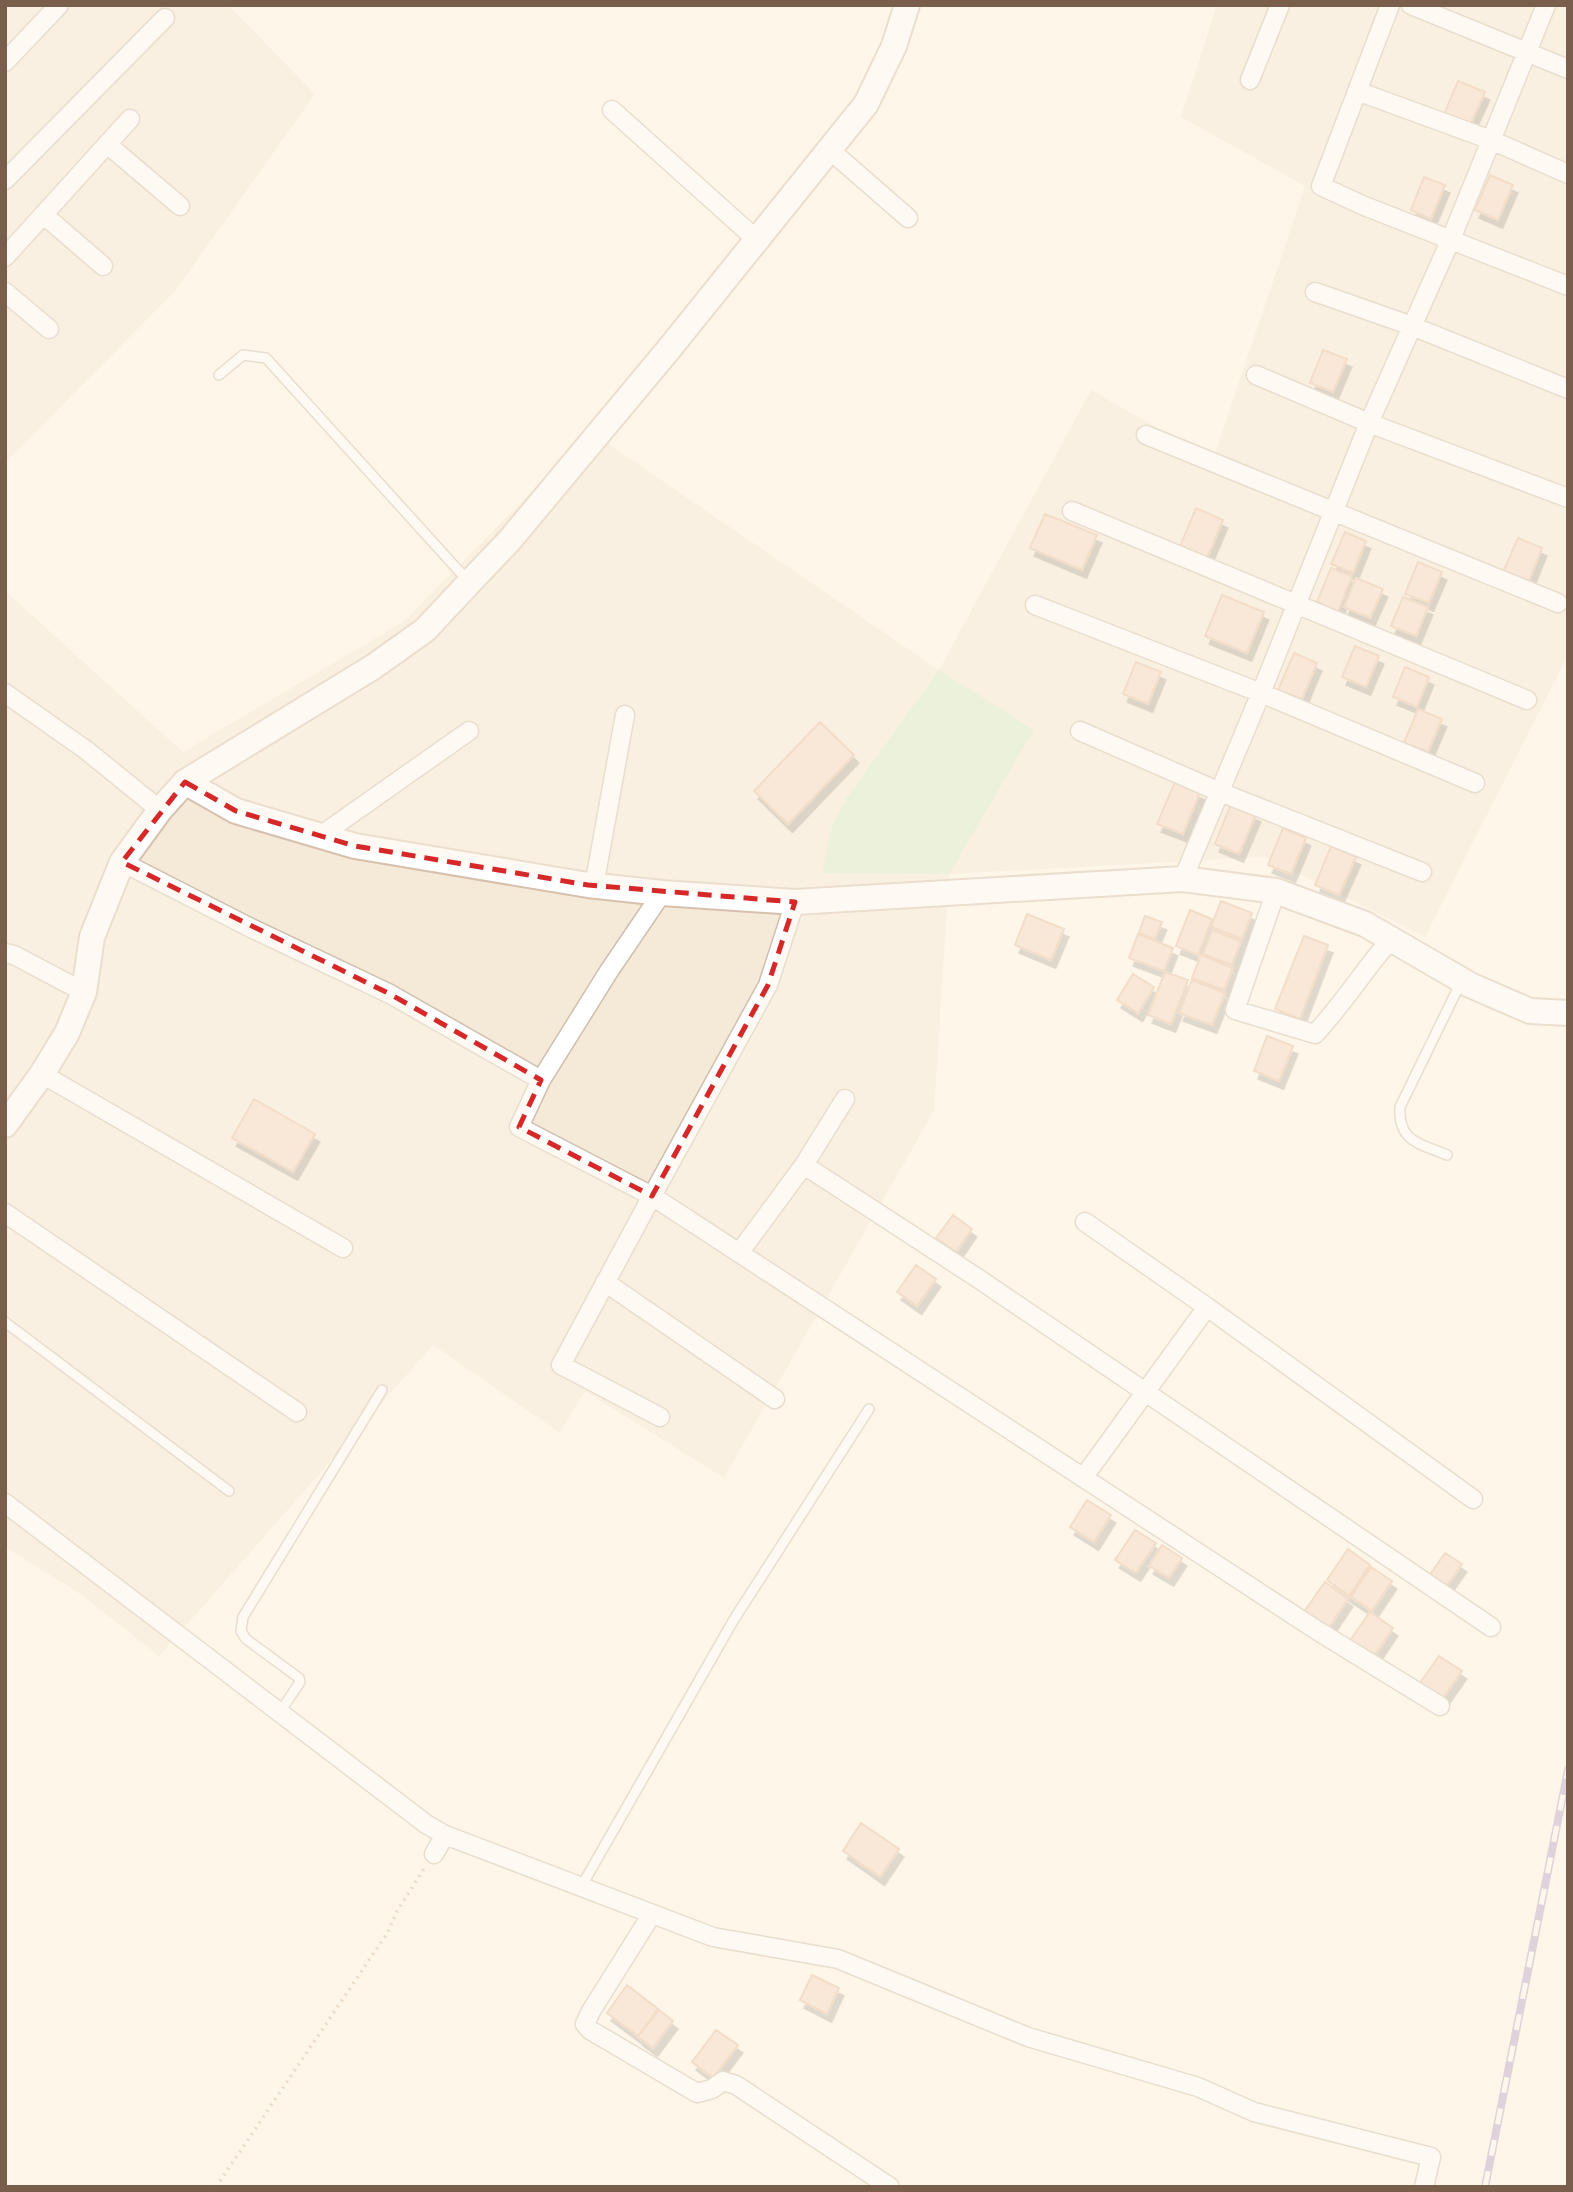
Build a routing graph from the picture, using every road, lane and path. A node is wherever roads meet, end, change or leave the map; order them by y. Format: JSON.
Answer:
{"nodes":[{"id":1,"x":60,"y":5,"type":"edge"},
{"id":2,"x":908,"y":5,"type":"edge"},
{"id":3,"x":1280,"y":5,"type":"edge"},
{"id":4,"x":1390,"y":5,"type":"edge"},
{"id":5,"x":1411,"y":5,"type":"edge"},
{"id":6,"x":1546,"y":5,"type":"edge"},
{"id":7,"x":165,"y":19,"type":"dead end"},
{"id":8,"x":1527,"y":51,"type":"junction"},
{"id":9,"x":5,"y":62,"type":"edge"},
{"id":10,"x":1568,"y":69,"type":"edge"},
{"id":11,"x":1250,"y":80,"type":"dead end"},
{"id":12,"x":1357,"y":91,"type":"junction"},
{"id":13,"x":611,"y":110,"type":"dead end"},
{"id":14,"x":130,"y":119,"type":"dead end"},
{"id":15,"x":1491,"y":140,"type":"junction"},
{"id":16,"x":107,"y":144,"type":"junction"},
{"id":17,"x":830,"y":150,"type":"junction"},
{"id":18,"x":1568,"y":174,"type":"edge"},
{"id":19,"x":5,"y":180,"type":"edge"},
{"id":20,"x":180,"y":206,"type":"dead end"},
{"id":21,"x":44,"y":215,"type":"junction"},
{"id":22,"x":908,"y":218,"type":"dead end"},
{"id":23,"x":1451,"y":239,"type":"junction"},
{"id":24,"x":757,"y":240,"type":"junction"},
{"id":25,"x":5,"y":257,"type":"edge"},
{"id":26,"x":103,"y":266,"type":"dead end"},
{"id":27,"x":1568,"y":286,"type":"edge"},
{"id":28,"x":5,"y":292,"type":"edge"},
{"id":29,"x":1315,"y":292,"type":"dead end"},
{"id":30,"x":1412,"y":326,"type":"junction"},
{"id":31,"x":49,"y":330,"type":"dead end"},
{"id":32,"x":219,"y":375,"type":"dead end"},
{"id":33,"x":1256,"y":375,"type":"dead end"},
{"id":34,"x":1568,"y":389,"type":"edge"},
{"id":35,"x":1369,"y":423,"type":"junction"},
{"id":36,"x":1146,"y":435,"type":"dead end"},
{"id":37,"x":1568,"y":498,"type":"edge"},
{"id":38,"x":1072,"y":511,"type":"dead end"},
{"id":39,"x":1333,"y":513,"type":"junction"},
{"id":40,"x":470,"y":583,"type":"junction"},
{"id":41,"x":1558,"y":603,"type":"dead end"},
{"id":42,"x":1297,"y":604,"type":"junction"},
{"id":43,"x":1035,"y":605,"type":"dead end"},
{"id":44,"x":5,"y":692,"type":"edge"},
{"id":45,"x":1261,"y":694,"type":"junction"},
{"id":46,"x":1527,"y":700,"type":"dead end"},
{"id":47,"x":625,"y":715,"type":"dead end"},
{"id":48,"x":469,"y":731,"type":"dead end"},
{"id":49,"x":1080,"y":731,"type":"dead end"},
{"id":50,"x":185,"y":782,"type":"junction"},
{"id":51,"x":1475,"y":783,"type":"dead end"},
{"id":52,"x":1220,"y":792,"type":"junction"},
{"id":53,"x":160,"y":810,"type":"junction"},
{"id":54,"x":320,"y":836,"type":"junction"},
{"id":55,"x":122,"y":862,"type":"junction"},
{"id":56,"x":1422,"y":872,"type":"dead end"},
{"id":57,"x":1183,"y":879,"type":"junction"},
{"id":58,"x":594,"y":886,"type":"junction"},
{"id":59,"x":1276,"y":891,"type":"junction"},
{"id":60,"x":662,"y":893,"type":"junction"},
{"id":61,"x":795,"y":902,"type":"junction"},
{"id":62,"x":1391,"y":939,"type":"junction"},
{"id":63,"x":5,"y":953,"type":"edge"},
{"id":64,"x":1462,"y":980,"type":"junction"},
{"id":65,"x":84,"y":992,"type":"junction"},
{"id":66,"x":1568,"y":1013,"type":"edge"},
{"id":67,"x":42,"y":1074,"type":"junction"},
{"id":68,"x":541,"y":1080,"type":"junction"},
{"id":69,"x":845,"y":1099,"type":"dead end"},
{"id":70,"x":5,"y":1125,"type":"edge"},
{"id":71,"x":1447,"y":1155,"type":"dead end"},
{"id":72,"x":804,"y":1165,"type":"junction"},
{"id":73,"x":652,"y":1196,"type":"junction"},
{"id":74,"x":5,"y":1213,"type":"edge"},
{"id":75,"x":1085,"y":1222,"type":"dead end"},
{"id":76,"x":343,"y":1248,"type":"dead end"},
{"id":77,"x":739,"y":1254,"type":"junction"},
{"id":78,"x":605,"y":1282,"type":"junction"},
{"id":79,"x":1207,"y":1307,"type":"junction"},
{"id":80,"x":5,"y":1322,"type":"edge"},
{"id":81,"x":382,"y":1390,"type":"dead end"},
{"id":82,"x":1145,"y":1391,"type":"junction"},
{"id":83,"x":775,"y":1399,"type":"dead end"},
{"id":84,"x":869,"y":1409,"type":"dead end"},
{"id":85,"x":297,"y":1412,"type":"dead end"},
{"id":86,"x":660,"y":1416,"type":"dead end"},
{"id":87,"x":1083,"y":1478,"type":"junction"},
{"id":88,"x":229,"y":1491,"type":"dead end"},
{"id":89,"x":1473,"y":1499,"type":"dead end"},
{"id":90,"x":5,"y":1503,"type":"edge"},
{"id":91,"x":1491,"y":1627,"type":"dead end"},
{"id":92,"x":1440,"y":1706,"type":"dead end"},
{"id":93,"x":279,"y":1712,"type":"junction"},
{"id":94,"x":446,"y":1835,"type":"junction"},
{"id":95,"x":434,"y":1854,"type":"joint"},
{"id":96,"x":581,"y":1886,"type":"junction"},
{"id":97,"x":652,"y":1914,"type":"junction"},
{"id":98,"x":216,"y":2187,"type":"edge"},
{"id":99,"x":890,"y":2187,"type":"edge"},
{"id":100,"x":1424,"y":2187,"type":"edge"}],
"edges":[{"from":1,"to":9,"type":"street"},
{"from":2,"to":17,"type":"street"},
{"from":3,"to":11,"type":"street"},
{"from":4,"to":12,"type":"street"},
{"from":5,"to":8,"type":"street"},
{"from":6,"to":8,"type":"street"},
{"from":7,"to":19,"type":"street"},
{"from":8,"to":10,"type":"street"},
{"from":8,"to":15,"type":"street"},
{"from":12,"to":15,"type":"street"},
{"from":12,"to":23,"type":"street"},
{"from":13,"to":24,"type":"street"},
{"from":14,"to":16,"type":"street"},
{"from":15,"to":18,"type":"street"},
{"from":15,"to":23,"type":"street"},
{"from":16,"to":20,"type":"street"},
{"from":16,"to":21,"type":"street"},
{"from":17,"to":22,"type":"street"},
{"from":17,"to":24,"type":"street"},
{"from":21,"to":25,"type":"street"},
{"from":21,"to":26,"type":"street"},
{"from":23,"to":27,"type":"street"},
{"from":23,"to":30,"type":"street"},
{"from":24,"to":40,"type":"street"},
{"from":28,"to":31,"type":"street"},
{"from":29,"to":30,"type":"street"},
{"from":30,"to":34,"type":"street"},
{"from":30,"to":35,"type":"street"},
{"from":32,"to":40,"type":"lane"},
{"from":33,"to":35,"type":"street"},
{"from":35,"to":37,"type":"street"},
{"from":35,"to":39,"type":"street"},
{"from":36,"to":39,"type":"street"},
{"from":38,"to":42,"type":"street"},
{"from":39,"to":41,"type":"street"},
{"from":39,"to":42,"type":"street"},
{"from":40,"to":50,"type":"street"},
{"from":42,"to":45,"type":"street"},
{"from":42,"to":46,"type":"street"},
{"from":43,"to":45,"type":"street"},
{"from":44,"to":53,"type":"street"},
{"from":45,"to":51,"type":"street"},
{"from":45,"to":52,"type":"street"},
{"from":47,"to":58,"type":"street"},
{"from":48,"to":54,"type":"street"},
{"from":49,"to":52,"type":"street"},
{"from":50,"to":53,"type":"street"},
{"from":50,"to":54,"type":"street"},
{"from":52,"to":56,"type":"street"},
{"from":52,"to":57,"type":"street"},
{"from":53,"to":55,"type":"street"},
{"from":54,"to":58,"type":"street"},
{"from":55,"to":65,"type":"street"},
{"from":55,"to":68,"type":"street"},
{"from":57,"to":59,"type":"street"},
{"from":57,"to":61,"type":"street"},
{"from":58,"to":60,"type":"street"},
{"from":59,"to":62,"type":"street"},
{"from":59,"to":62,"type":"street"},
{"from":60,"to":61,"type":"street"},
{"from":60,"to":68,"type":"street"},
{"from":61,"to":73,"type":"street"},
{"from":62,"to":64,"type":"street"},
{"from":63,"to":65,"type":"street"},
{"from":64,"to":66,"type":"street"},
{"from":64,"to":71,"type":"lane"},
{"from":65,"to":67,"type":"street"},
{"from":67,"to":70,"type":"street"},
{"from":67,"to":76,"type":"street"},
{"from":68,"to":73,"type":"street"},
{"from":69,"to":72,"type":"street"},
{"from":72,"to":77,"type":"street"},
{"from":72,"to":82,"type":"street"},
{"from":73,"to":77,"type":"street"},
{"from":73,"to":78,"type":"street"},
{"from":74,"to":85,"type":"street"},
{"from":75,"to":79,"type":"street"},
{"from":77,"to":87,"type":"street"},
{"from":78,"to":83,"type":"street"},
{"from":78,"to":86,"type":"street"},
{"from":79,"to":82,"type":"street"},
{"from":79,"to":89,"type":"street"},
{"from":80,"to":88,"type":"lane"},
{"from":81,"to":93,"type":"lane"},
{"from":82,"to":87,"type":"street"},
{"from":82,"to":91,"type":"street"},
{"from":84,"to":96,"type":"lane"},
{"from":87,"to":92,"type":"street"},
{"from":90,"to":93,"type":"street"},
{"from":93,"to":94,"type":"street"},
{"from":94,"to":95,"type":"street"},
{"from":94,"to":96,"type":"street"},
{"from":95,"to":98,"type":"path"},
{"from":96,"to":97,"type":"street"},
{"from":97,"to":99,"type":"street"},
{"from":97,"to":100,"type":"street"}]}
